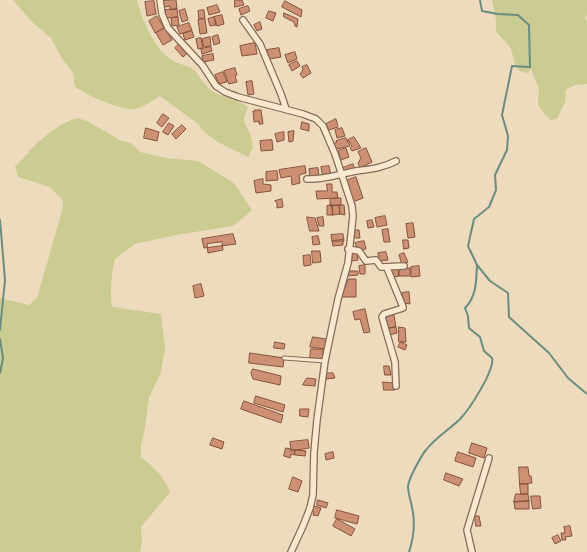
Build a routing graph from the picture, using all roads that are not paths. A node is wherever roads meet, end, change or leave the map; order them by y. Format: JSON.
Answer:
{"nodes":[{"id":1,"x":160,"y":0,"type":"edge"},
{"id":2,"x":243,"y":20,"type":"dead end"},
{"id":3,"x":286,"y":109,"type":"junction"},
{"id":4,"x":396,"y":161,"type":"dead end"},
{"id":5,"x":341,"y":175,"type":"junction"},
{"id":6,"x":307,"y":179,"type":"dead end"},
{"id":7,"x":348,"y":249,"type":"junction"},
{"id":8,"x":404,"y":266,"type":"dead end"},
{"id":9,"x":387,"y":268,"type":"junction"},
{"id":10,"x":284,"y":358,"type":"dead end"},
{"id":11,"x":325,"y":361,"type":"junction"},
{"id":12,"x":396,"y":386,"type":"dead end"},
{"id":13,"x":489,"y":458,"type":"dead end"},
{"id":14,"x":290,"y":552,"type":"edge"},
{"id":15,"x":472,"y":552,"type":"edge"}],
"edges":[{"from":1,"to":3,"type":"street"},
{"from":2,"to":3,"type":"street"},
{"from":3,"to":5,"type":"street"},
{"from":4,"to":5,"type":"street"},
{"from":5,"to":6,"type":"street"},
{"from":5,"to":7,"type":"street"},
{"from":7,"to":9,"type":"street"},
{"from":7,"to":11,"type":"street"},
{"from":8,"to":9,"type":"street"},
{"from":9,"to":12,"type":"street"},
{"from":10,"to":11,"type":"lane"},
{"from":11,"to":14,"type":"street"},
{"from":13,"to":15,"type":"street"}]}
